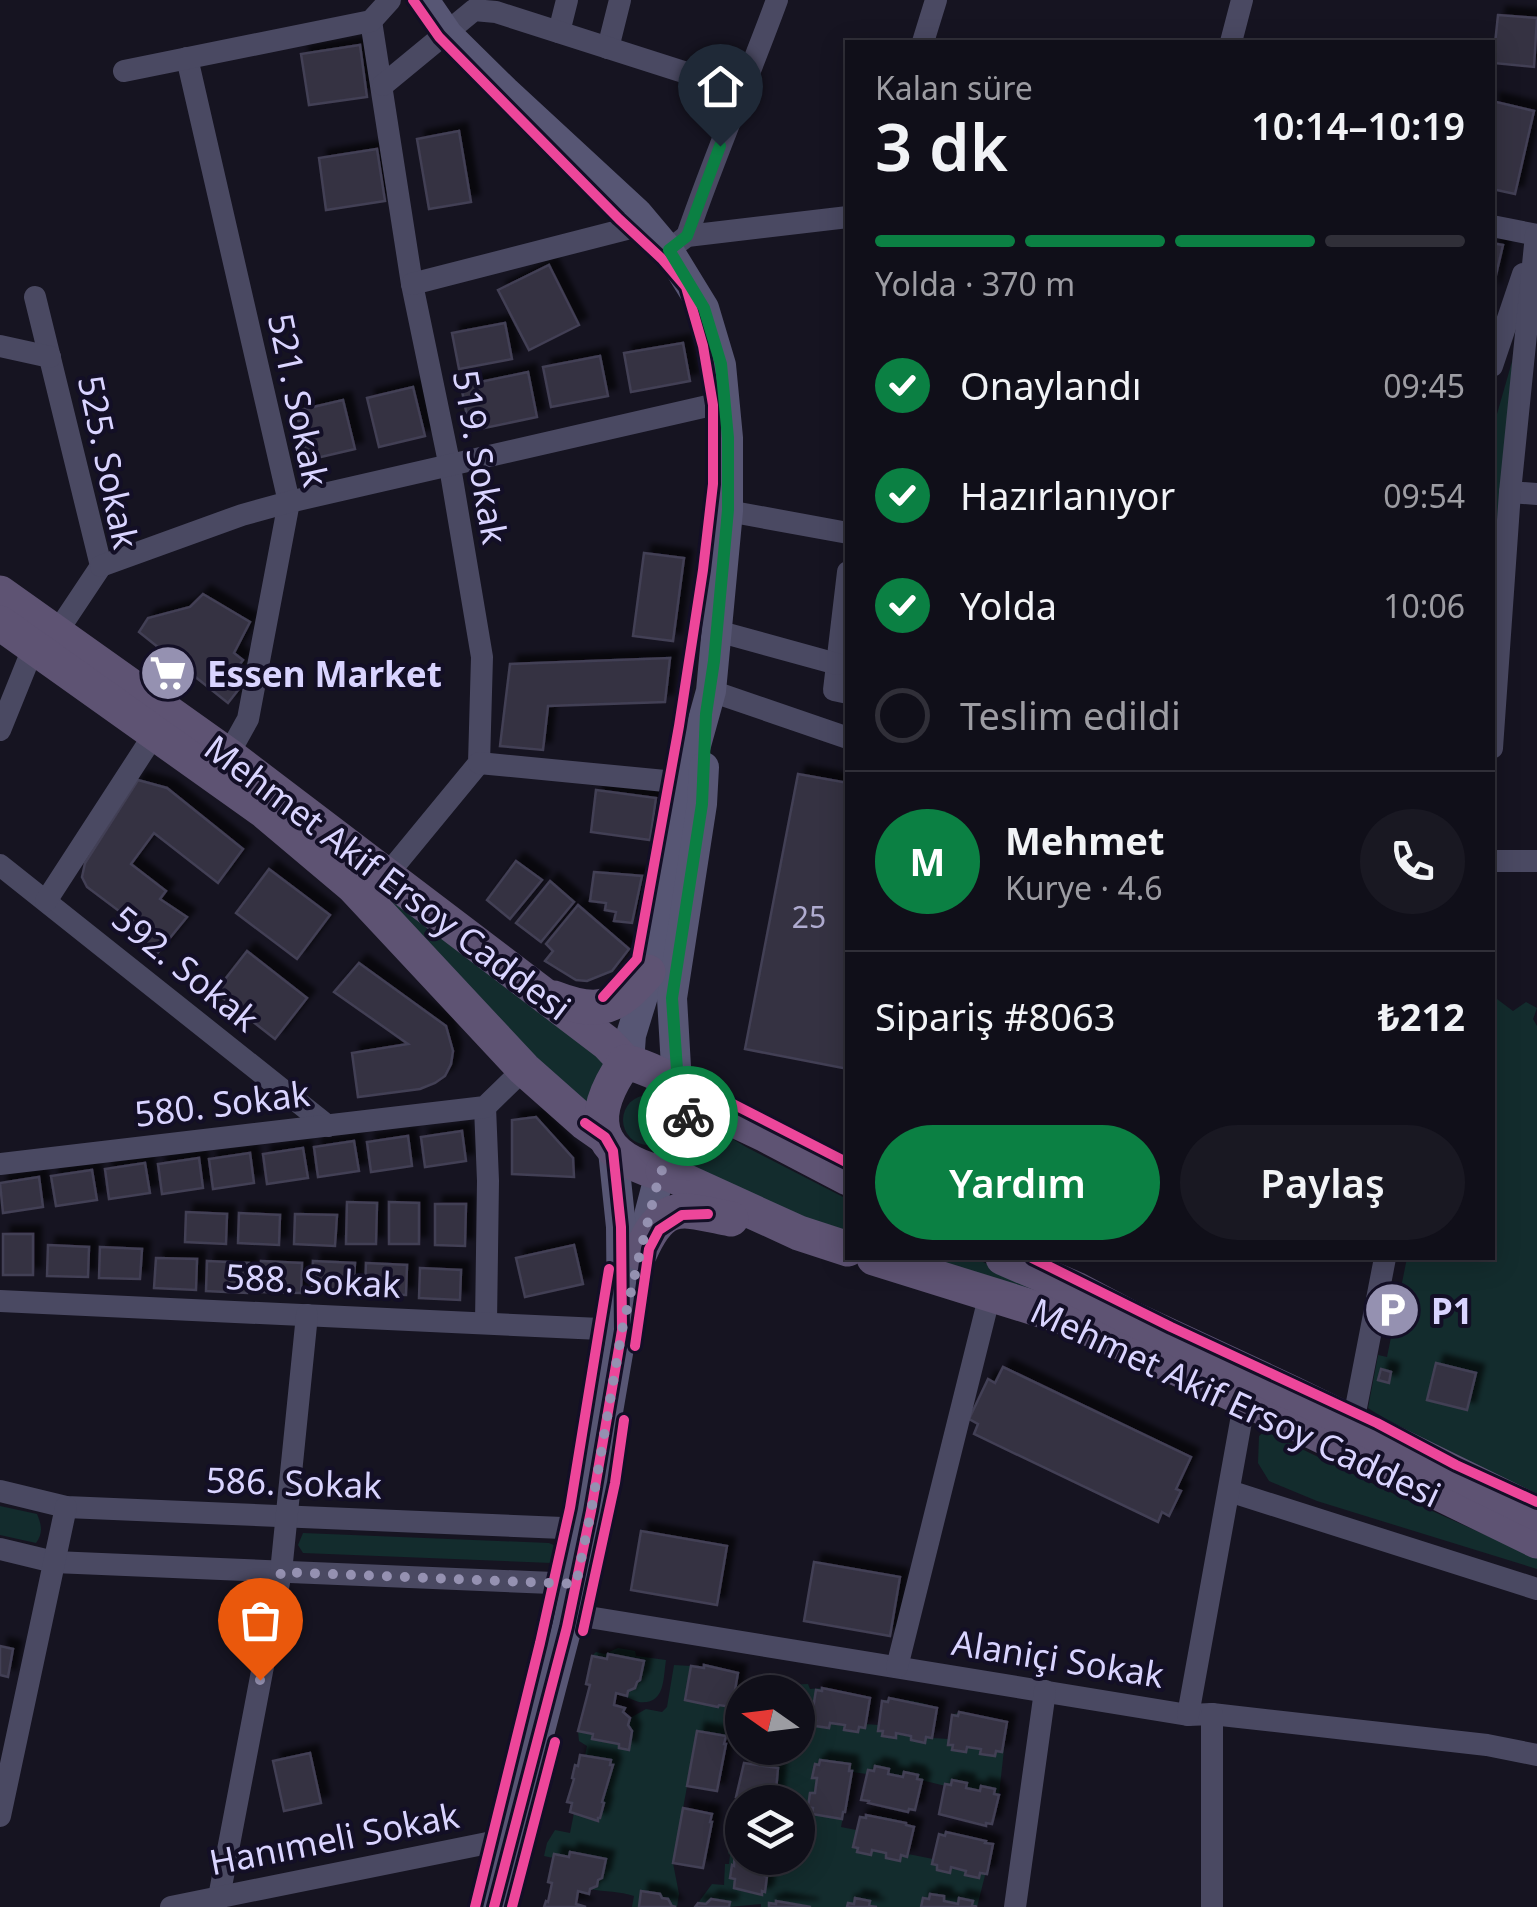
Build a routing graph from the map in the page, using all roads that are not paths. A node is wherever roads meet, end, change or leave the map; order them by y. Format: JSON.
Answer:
{"nodes":[{"id":1,"x":390,"y":0,"type":"edge"},
{"id":2,"x":424,"y":0,"type":"edge"},
{"id":3,"x":567,"y":0,"type":"edge"},
{"id":4,"x":620,"y":0,"type":"edge"},
{"id":5,"x":777,"y":0,"type":"edge"},
{"id":6,"x":936,"y":0,"type":"edge"},
{"id":7,"x":1242,"y":0,"type":"edge"},
{"id":8,"x":371,"y":21,"type":"junction"},
{"id":9,"x":446,"y":31,"type":"junction"},
{"id":10,"x":559,"y":32,"type":"junction"},
{"id":11,"x":924,"y":40,"type":"edge"},
{"id":12,"x":1232,"y":40,"type":"edge"},
{"id":13,"x":608,"y":48,"type":"junction"},
{"id":14,"x":187,"y":58,"type":"junction"},
{"id":15,"x":124,"y":70,"type":"dead end"},
{"id":16,"x":383,"y":85,"type":"junction"},
{"id":17,"x":743,"y":91,"type":"junction"},
{"id":18,"x":845,"y":217,"type":"edge"},
{"id":19,"x":646,"y":224,"type":"junction"},
{"id":20,"x":1495,"y":226,"type":"edge"},
{"id":21,"x":1536,"y":231,"type":"edge"},
{"id":22,"x":678,"y":243,"type":"junction"},
{"id":23,"x":412,"y":284,"type":"junction"},
{"id":24,"x":36,"y":297,"type":"dead end"},
{"id":25,"x":0,"y":346,"type":"edge"},
{"id":26,"x":50,"y":356,"type":"junction"},
{"id":27,"x":1495,"y":357,"type":"edge"},
{"id":28,"x":725,"y":402,"type":"junction"},
{"id":29,"x":450,"y":467,"type":"junction"},
{"id":30,"x":1510,"y":492,"type":"junction"},
{"id":31,"x":1537,"y":494,"type":"edge"},
{"id":32,"x":288,"y":502,"type":"junction"},
{"id":33,"x":728,"y":510,"type":"junction"},
{"id":34,"x":845,"y":531,"type":"edge"},
{"id":35,"x":100,"y":566,"type":"junction"},
{"id":36,"x":0,"y":593,"type":"edge"},
{"id":37,"x":845,"y":597,"type":"edge"},
{"id":38,"x":0,"y":623,"type":"edge"},
{"id":39,"x":717,"y":631,"type":"junction"},
{"id":40,"x":45,"y":639,"type":"junction"},
{"id":41,"x":837,"y":664,"type":"junction"},
{"id":42,"x":841,"y":692,"type":"edge"},
{"id":43,"x":708,"y":703,"type":"junction"},
{"id":44,"x":1495,"y":705,"type":"edge"},
{"id":45,"x":0,"y":730,"type":"edge"},
{"id":46,"x":155,"y":732,"type":"junction"},
{"id":47,"x":845,"y":737,"type":"edge"},
{"id":48,"x":228,"y":754,"type":"junction"},
{"id":49,"x":479,"y":763,"type":"junction"},
{"id":50,"x":686,"y":783,"type":"junction"},
{"id":51,"x":1495,"y":861,"type":"edge"},
{"id":52,"x":1537,"y":861,"type":"edge"},
{"id":53,"x":0,"y":866,"type":"edge"},
{"id":54,"x":386,"y":876,"type":"junction"},
{"id":55,"x":46,"y":902,"type":"junction"},
{"id":56,"x":648,"y":972,"type":"junction"},
{"id":57,"x":541,"y":993,"type":"junction"},
{"id":58,"x":627,"y":1062,"type":"junction"},
{"id":59,"x":524,"y":1069,"type":"junction"},
{"id":60,"x":683,"y":1091,"type":"junction"},
{"id":61,"x":485,"y":1107,"type":"junction"},
{"id":62,"x":328,"y":1126,"type":"junction"},
{"id":63,"x":601,"y":1137,"type":"junction"},
{"id":64,"x":0,"y":1164,"type":"edge"},
{"id":65,"x":662,"y":1172,"type":"junction"},
{"id":66,"x":845,"y":1176,"type":"edge"},
{"id":67,"x":798,"y":1233,"type":"junction"},
{"id":68,"x":845,"y":1248,"type":"edge"},
{"id":69,"x":640,"y":1253,"type":"junction"},
{"id":70,"x":880,"y":1260,"type":"edge"},
{"id":71,"x":1008,"y":1260,"type":"edge"},
{"id":72,"x":1385,"y":1260,"type":"edge"},
{"id":73,"x":990,"y":1294,"type":"junction"},
{"id":74,"x":0,"y":1301,"type":"edge"},
{"id":75,"x":307,"y":1316,"type":"junction"},
{"id":76,"x":486,"y":1323,"type":"junction"},
{"id":77,"x":622,"y":1330,"type":"junction"},
{"id":78,"x":1245,"y":1399,"type":"junction"},
{"id":79,"x":1352,"y":1422,"type":"junction"},
{"id":80,"x":0,"y":1491,"type":"edge"},
{"id":81,"x":1229,"y":1491,"type":"junction"},
{"id":82,"x":66,"y":1507,"type":"junction"},
{"id":83,"x":1537,"y":1513,"type":"edge"},
{"id":84,"x":287,"y":1516,"type":"junction"},
{"id":85,"x":588,"y":1529,"type":"junction"},
{"id":86,"x":1537,"y":1541,"type":"edge"},
{"id":87,"x":0,"y":1549,"type":"edge"},
{"id":88,"x":54,"y":1562,"type":"junction"},
{"id":89,"x":281,"y":1572,"type":"junction"},
{"id":90,"x":1537,"y":1588,"type":"edge"},
{"id":91,"x":573,"y":1599,"type":"junction"},
{"id":92,"x":897,"y":1667,"type":"junction"},
{"id":93,"x":1045,"y":1692,"type":"junction"},
{"id":94,"x":1212,"y":1714,"type":"junction"},
{"id":95,"x":1188,"y":1715,"type":"junction"},
{"id":96,"x":1537,"y":1755,"type":"edge"},
{"id":97,"x":0,"y":1816,"type":"edge"},
{"id":98,"x":512,"y":1838,"type":"junction"},
{"id":99,"x":209,"y":1902,"type":"edge"},
{"id":100,"x":171,"y":1907,"type":"edge"},
{"id":101,"x":494,"y":1907,"type":"edge"},
{"id":102,"x":1015,"y":1907,"type":"edge"},
{"id":103,"x":1212,"y":1907,"type":"edge"}],
"edges":[{"from":1,"to":8,"type":"street"},
{"from":2,"to":9,"type":"street"},
{"from":3,"to":10,"type":"street"},
{"from":4,"to":13,"type":"street"},
{"from":5,"to":17,"type":"street"},
{"from":6,"to":11,"type":"street"},
{"from":7,"to":12,"type":"street"},
{"from":8,"to":14,"type":"street"},
{"from":8,"to":16,"type":"street","name":"519. Sokak"},
{"from":9,"to":10,"type":"street"},
{"from":9,"to":16,"type":"street"},
{"from":9,"to":19,"type":"street"},
{"from":10,"to":13,"type":"street"},
{"from":13,"to":17,"type":"street"},
{"from":14,"to":15,"type":"street"},
{"from":14,"to":32,"type":"street","name":"521. Sokak"},
{"from":16,"to":23,"type":"street","name":"519. Sokak"},
{"from":17,"to":22,"type":"street"},
{"from":18,"to":22,"type":"street"},
{"from":19,"to":22,"type":"street"},
{"from":19,"to":23,"type":"street"},
{"from":20,"to":21,"type":"street"},
{"from":21,"to":27,"type":"street"},
{"from":21,"to":30,"type":"street"},
{"from":22,"to":28,"type":"street"},
{"from":23,"to":29,"type":"street","name":"519. Sokak"},
{"from":24,"to":26,"type":"street","name":"525. Sokak"},
{"from":25,"to":26,"type":"street"},
{"from":26,"to":35,"type":"street","name":"525. Sokak"},
{"from":28,"to":29,"type":"street"},
{"from":28,"to":33,"type":"street"},
{"from":29,"to":32,"type":"street"},
{"from":29,"to":49,"type":"street","name":"519. Sokak"},
{"from":30,"to":31,"type":"street"},
{"from":30,"to":44,"type":"street"},
{"from":32,"to":35,"type":"street"},
{"from":32,"to":48,"type":"street","name":"521. Sokak"},
{"from":33,"to":34,"type":"street"},
{"from":33,"to":39,"type":"street"},
{"from":35,"to":40,"type":"street","name":"525. Sokak"},
{"from":36,"to":40,"type":"main road","name":"Mehmet Akif Ersoy Caddesi"},
{"from":37,"to":41,"type":"street"},
{"from":38,"to":40,"type":"main road","name":"Mehmet Akif Ersoy Caddesi"},
{"from":39,"to":41,"type":"street"},
{"from":39,"to":43,"type":"street"},
{"from":40,"to":45,"type":"street","name":"525. Sokak"},
{"from":40,"to":46,"type":"main road","name":"Mehmet Akif Ersoy Caddesi"},
{"from":40,"to":48,"type":"main road","name":"Mehmet Akif Ersoy Caddesi"},
{"from":41,"to":42,"type":"street"},
{"from":43,"to":47,"type":"street"},
{"from":43,"to":50,"type":"street"},
{"from":43,"to":60,"type":"street"},
{"from":46,"to":55,"type":"street"},
{"from":46,"to":59,"type":"main road","name":"Mehmet Akif Ersoy Caddesi"},
{"from":48,"to":54,"type":"main road","name":"Mehmet Akif Ersoy Caddesi"},
{"from":49,"to":50,"type":"street"},
{"from":49,"to":54,"type":"street"},
{"from":50,"to":56,"type":"street"},
{"from":51,"to":52,"type":"street"},
{"from":53,"to":55,"type":"street","name":"592. Sokak"},
{"from":54,"to":57,"type":"main road","name":"Mehmet Akif Ersoy Caddesi"},
{"from":55,"to":62,"type":"street","name":"592. Sokak"},
{"from":56,"to":57,"type":"main road"},
{"from":56,"to":58,"type":"street"},
{"from":57,"to":58,"type":"main road","name":"Mehmet Akif Ersoy Caddesi"},
{"from":58,"to":60,"type":"main road"},
{"from":58,"to":63,"type":"main road"},
{"from":59,"to":61,"type":"street"},
{"from":59,"to":63,"type":"main road","name":"Mehmet Akif Ersoy Caddesi"},
{"from":60,"to":65,"type":"main road"},
{"from":60,"to":66,"type":"main road"},
{"from":61,"to":62,"type":"street","name":"580. Sokak"},
{"from":61,"to":76,"type":"street"},
{"from":62,"to":64,"type":"street","name":"580. Sokak"},
{"from":63,"to":65,"type":"main road"},
{"from":63,"to":77,"type":"street"},
{"from":65,"to":67,"type":"main road"},
{"from":65,"to":69,"type":"street"},
{"from":67,"to":68,"type":"main road"},
{"from":67,"to":69,"type":"main road"},
{"from":69,"to":77,"type":"street"},
{"from":70,"to":73,"type":"main road","name":"Mehmet Akif Ersoy Caddesi"},
{"from":71,"to":79,"type":"main road","name":"Mehmet Akif Ersoy Caddesi"},
{"from":72,"to":79,"type":"street"},
{"from":73,"to":78,"type":"main road","name":"Mehmet Akif Ersoy Caddesi"},
{"from":73,"to":92,"type":"street"},
{"from":74,"to":75,"type":"street","name":"588. Sokak"},
{"from":75,"to":76,"type":"street","name":"588. Sokak"},
{"from":75,"to":84,"type":"street"},
{"from":76,"to":77,"type":"street","name":"588. Sokak"},
{"from":77,"to":85,"type":"street"},
{"from":78,"to":81,"type":"street"},
{"from":78,"to":86,"type":"main road","name":"Mehmet Akif Ersoy Caddesi"},
{"from":79,"to":83,"type":"main road","name":"Mehmet Akif Ersoy Caddesi"},
{"from":80,"to":82,"type":"street","name":"586. Sokak"},
{"from":81,"to":90,"type":"street"},
{"from":81,"to":95,"type":"street"},
{"from":82,"to":84,"type":"street","name":"586. Sokak"},
{"from":82,"to":88,"type":"street"},
{"from":84,"to":85,"type":"street","name":"586. Sokak"},
{"from":84,"to":89,"type":"street"},
{"from":85,"to":91,"type":"street"},
{"from":87,"to":88,"type":"street"},
{"from":88,"to":89,"type":"street"},
{"from":88,"to":97,"type":"street"},
{"from":89,"to":91,"type":"street"},
{"from":89,"to":99,"type":"street"},
{"from":91,"to":92,"type":"street","name":"Alaniçi Sokak"},
{"from":91,"to":98,"type":"street"},
{"from":92,"to":93,"type":"street","name":"Alaniçi Sokak"},
{"from":93,"to":95,"type":"street","name":"Alaniçi Sokak"},
{"from":93,"to":102,"type":"street"},
{"from":94,"to":95,"type":"street","name":"Alaniçi Sokak"},
{"from":94,"to":96,"type":"street","name":"Alaniçi Sokak"},
{"from":94,"to":103,"type":"street"},
{"from":98,"to":99,"type":"street","name":"Hanımeli Sokak"},
{"from":98,"to":101,"type":"street"},
{"from":99,"to":100,"type":"street","name":"Hanımeli Sokak"}]}
